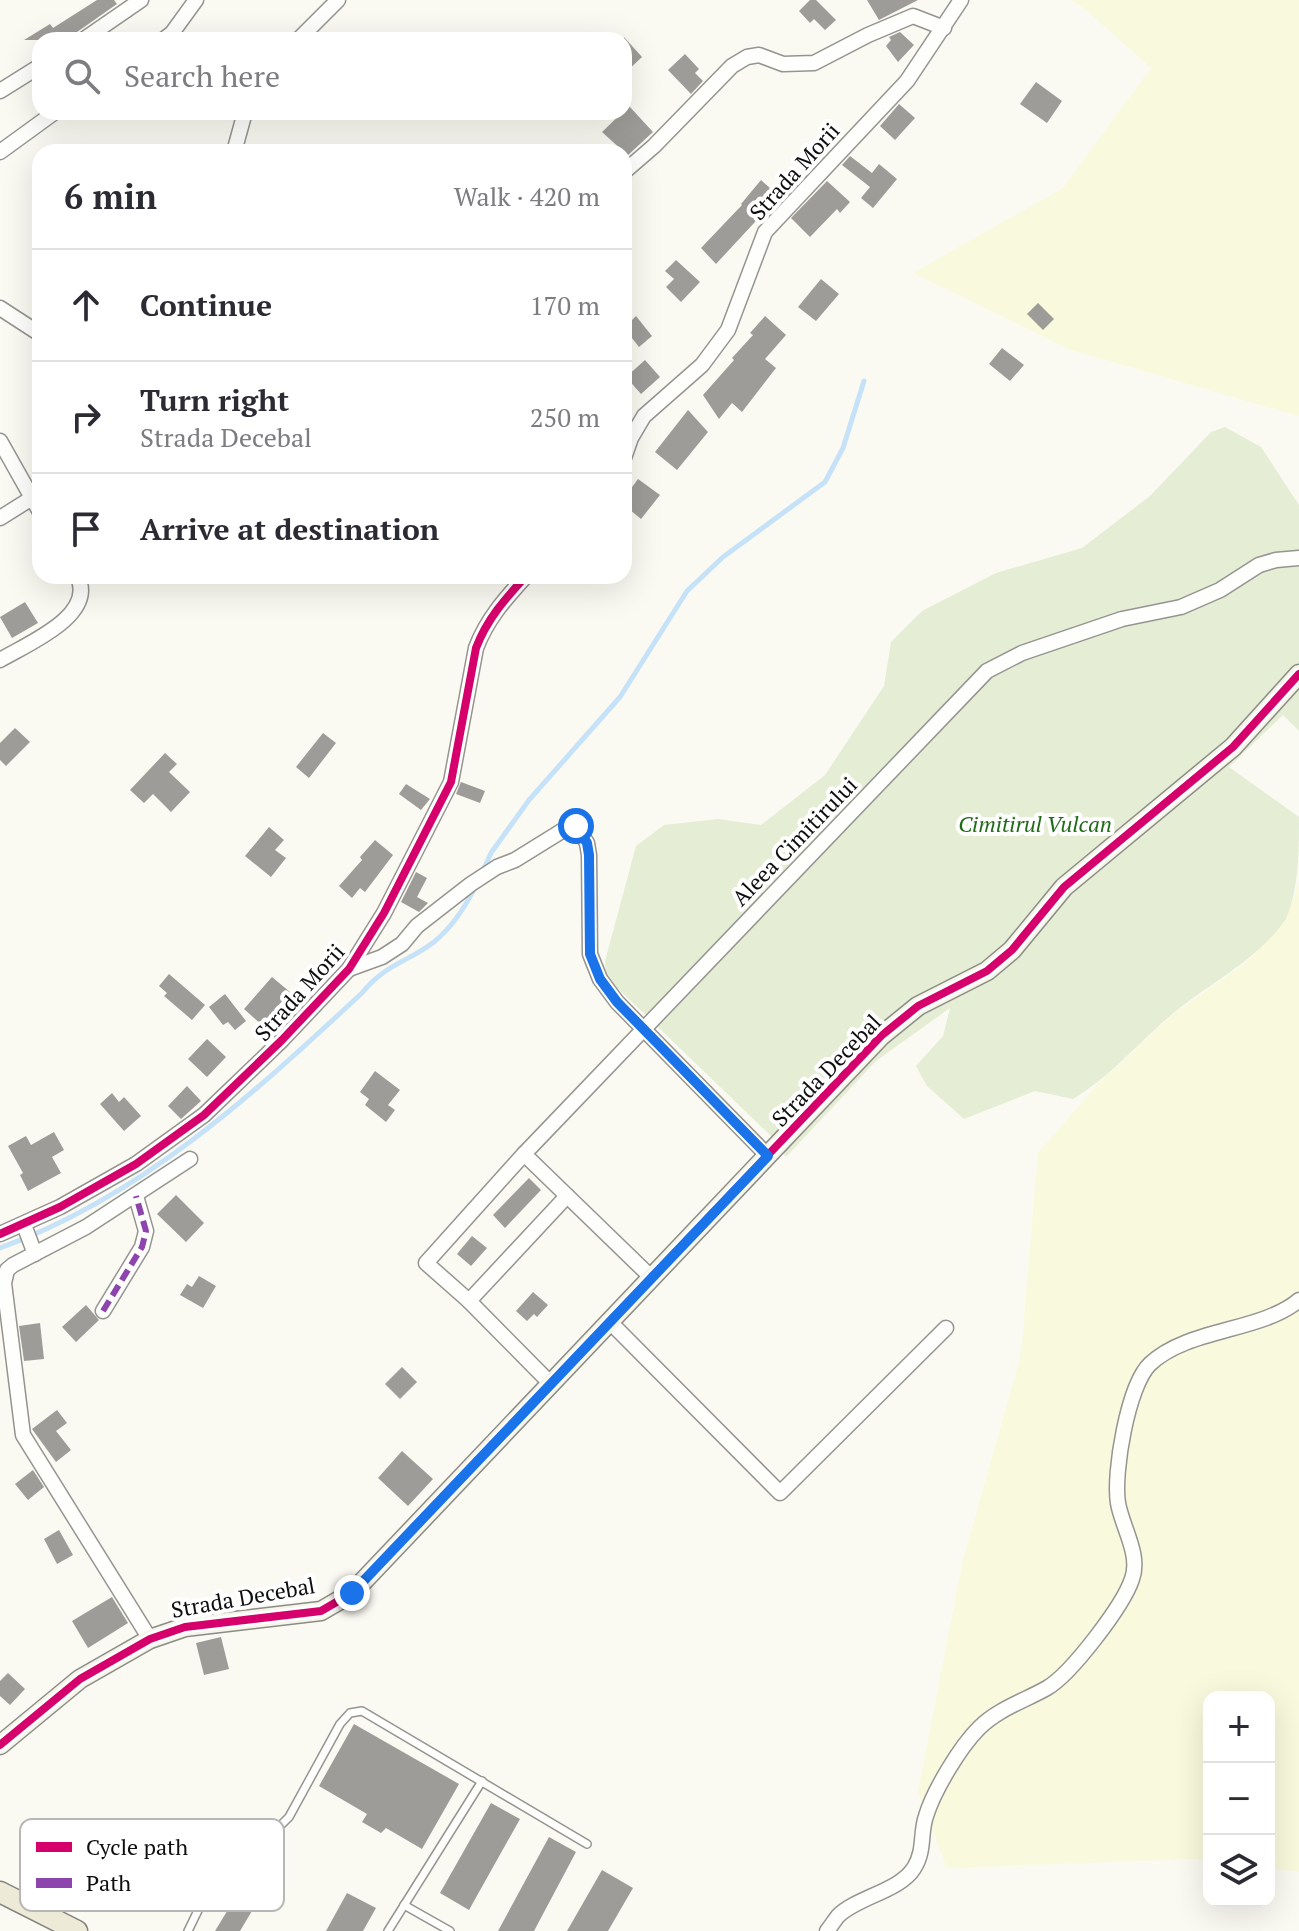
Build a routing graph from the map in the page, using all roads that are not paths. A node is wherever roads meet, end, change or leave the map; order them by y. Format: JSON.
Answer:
{"nodes":[{"id":1,"x":141,"y":0,"type":"edge"},
{"id":2,"x":196,"y":0,"type":"edge"},
{"id":3,"x":338,"y":0,"type":"edge"},
{"id":4,"x":961,"y":0,"type":"edge"},
{"id":5,"x":944,"y":28,"type":"junction"},
{"id":6,"x":95,"y":32,"type":"edge"},
{"id":7,"x":173,"y":32,"type":"edge"},
{"id":8,"x":306,"y":32,"type":"edge"},
{"id":9,"x":32,"y":71,"type":"edge"},
{"id":10,"x":0,"y":91,"type":"edge"},
{"id":11,"x":44,"y":120,"type":"edge"},
{"id":12,"x":243,"y":120,"type":"edge"},
{"id":13,"x":236,"y":144,"type":"edge"},
{"id":14,"x":0,"y":152,"type":"edge"},
{"id":15,"x":632,"y":165,"type":"edge"},
{"id":16,"x":0,"y":308,"type":"edge"},
{"id":17,"x":32,"y":329,"type":"edge"},
{"id":18,"x":632,"y":436,"type":"edge"},
{"id":19,"x":0,"y":441,"type":"edge"},
{"id":20,"x":32,"y":498,"type":"joint"},
{"id":21,"x":0,"y":518,"type":"edge"},
{"id":22,"x":1299,"y":558,"type":"edge"},
{"id":23,"x":81,"y":584,"type":"edge"},
{"id":24,"x":519,"y":584,"type":"edge"},
{"id":25,"x":0,"y":660,"type":"edge"},
{"id":26,"x":1299,"y":674,"type":"edge"},
{"id":27,"x":349,"y":969,"type":"junction"},
{"id":28,"x":644,"y":1029,"type":"junction"},
{"id":29,"x":524,"y":1154,"type":"junction"},
{"id":30,"x":768,"y":1156,"type":"junction"},
{"id":31,"x":190,"y":1159,"type":"dead end"},
{"id":32,"x":136,"y":1196,"type":"junction"},
{"id":33,"x":567,"y":1196,"type":"junction"},
{"id":34,"x":0,"y":1234,"type":"edge"},
{"id":35,"x":29,"y":1238,"type":"junction"},
{"id":36,"x":652,"y":1278,"type":"junction"},
{"id":37,"x":1299,"y":1300,"type":"edge"},
{"id":38,"x":469,"y":1301,"type":"junction"},
{"id":39,"x":103,"y":1311,"type":"dead end"},
{"id":40,"x":610,"y":1322,"type":"junction"},
{"id":41,"x":946,"y":1328,"type":"dead end"},
{"id":42,"x":550,"y":1383,"type":"junction"},
{"id":43,"x":150,"y":1639,"type":"junction"},
{"id":44,"x":0,"y":1745,"type":"edge"},
{"id":45,"x":482,"y":1781,"type":"junction"},
{"id":46,"x":284,"y":1822,"type":"edge"},
{"id":47,"x":587,"y":1844,"type":"dead end"},
{"id":48,"x":0,"y":1892,"type":"edge"},
{"id":49,"x":20,"y":1902,"type":"edge"},
{"id":50,"x":404,"y":1905,"type":"junction"},
{"id":51,"x":38,"y":1911,"type":"edge"},
{"id":52,"x":198,"y":1911,"type":"edge"},
{"id":53,"x":77,"y":1931,"type":"edge"},
{"id":54,"x":188,"y":1931,"type":"edge"},
{"id":55,"x":388,"y":1931,"type":"edge"},
{"id":56,"x":450,"y":1931,"type":"edge"},
{"id":57,"x":827,"y":1931,"type":"edge"}],
"edges":[{"from":1,"to":6,"type":"street"},
{"from":2,"to":7,"type":"street"},
{"from":3,"to":8,"type":"street"},
{"from":4,"to":5,"type":"street","name":"Strada Morii"},
{"from":5,"to":15,"type":"street"},
{"from":5,"to":18,"type":"street","name":"Strada Morii"},
{"from":9,"to":10,"type":"street"},
{"from":11,"to":14,"type":"street"},
{"from":12,"to":13,"type":"street"},
{"from":16,"to":17,"type":"street"},
{"from":19,"to":20,"type":"street"},
{"from":20,"to":21,"type":"street"},
{"from":22,"to":28,"type":"street","name":"Aleea Cimitirului"},
{"from":23,"to":25,"type":"street"},
{"from":24,"to":27,"type":"street","name":"Strada Morii"},
{"from":26,"to":30,"type":"street","name":"Strada Decebal"},
{"from":27,"to":28,"type":"street"},
{"from":27,"to":35,"type":"street","name":"Strada Morii"},
{"from":28,"to":29,"type":"street","name":"Aleea Cimitirului"},
{"from":28,"to":30,"type":"street"},
{"from":29,"to":33,"type":"street"},
{"from":29,"to":38,"type":"street","name":"Aleea Cimitirului"},
{"from":30,"to":36,"type":"street","name":"Strada Decebal"},
{"from":31,"to":32,"type":"street"},
{"from":32,"to":35,"type":"street"},
{"from":32,"to":39,"type":"street"},
{"from":33,"to":36,"type":"street"},
{"from":33,"to":38,"type":"street"},
{"from":34,"to":35,"type":"street","name":"Strada Morii"},
{"from":35,"to":43,"type":"street"},
{"from":36,"to":40,"type":"street","name":"Strada Decebal"},
{"from":37,"to":57,"type":"street"},
{"from":38,"to":42,"type":"street"},
{"from":40,"to":41,"type":"street"},
{"from":40,"to":42,"type":"street","name":"Strada Decebal"},
{"from":42,"to":43,"type":"street","name":"Strada Decebal"},
{"from":43,"to":44,"type":"street","name":"Strada Decebal"},
{"from":45,"to":46,"type":"lane"},
{"from":45,"to":47,"type":"lane"},
{"from":45,"to":50,"type":"lane"},
{"from":48,"to":49,"type":"main road"},
{"from":50,"to":55,"type":"lane"},
{"from":50,"to":56,"type":"lane"},
{"from":51,"to":53,"type":"main road"},
{"from":52,"to":54,"type":"lane"}]}
